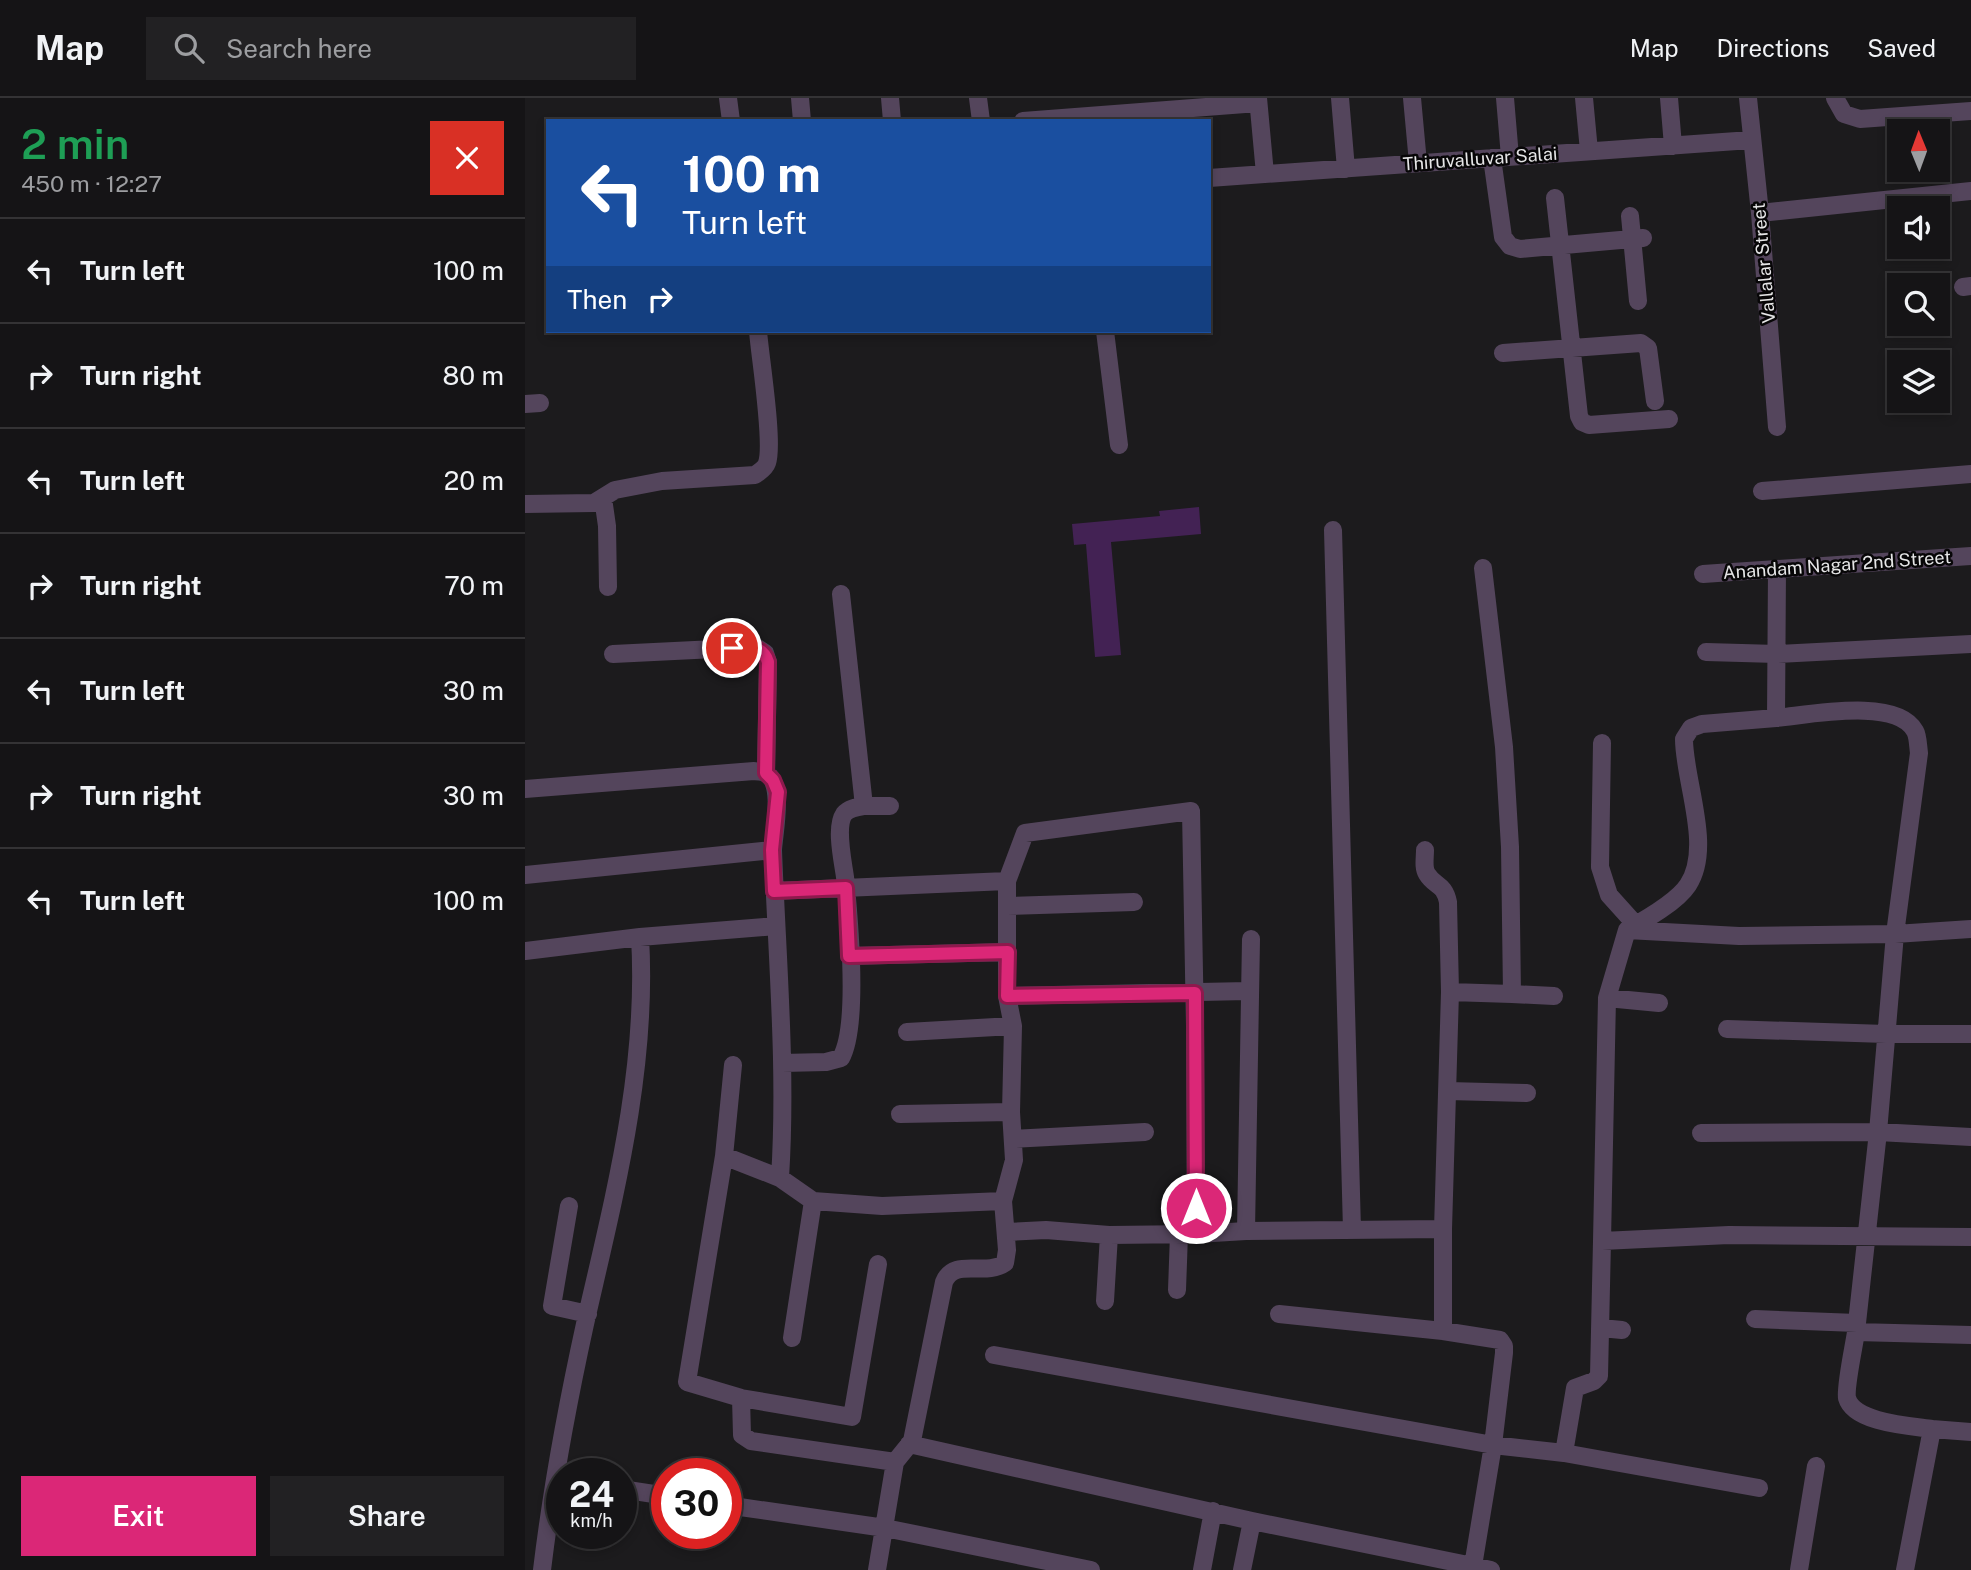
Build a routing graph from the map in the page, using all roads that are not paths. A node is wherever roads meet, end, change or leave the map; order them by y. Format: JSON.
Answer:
{"nodes":[{"id":1,"x":728,"y":98,"type":"edge"},
{"id":2,"x":800,"y":98,"type":"edge"},
{"id":3,"x":890,"y":98,"type":"edge"},
{"id":4,"x":978,"y":98,"type":"edge"},
{"id":5,"x":1075,"y":98,"type":"edge"},
{"id":6,"x":1339,"y":98,"type":"edge"},
{"id":7,"x":1412,"y":98,"type":"edge"},
{"id":8,"x":1505,"y":98,"type":"edge"},
{"id":9,"x":1584,"y":98,"type":"edge"},
{"id":10,"x":1669,"y":98,"type":"edge"},
{"id":11,"x":1748,"y":98,"type":"edge"},
{"id":12,"x":1835,"y":98,"type":"edge"},
{"id":13,"x":1258,"y":101,"type":"edge"},
{"id":14,"x":1971,"y":111,"type":"edge"},
{"id":15,"x":731,"y":119,"type":"edge"},
{"id":16,"x":802,"y":119,"type":"edge"},
{"id":17,"x":892,"y":119,"type":"edge"},
{"id":18,"x":981,"y":119,"type":"edge"},
{"id":19,"x":1076,"y":119,"type":"edge"},
{"id":20,"x":1751,"y":140,"type":"junction"},
{"id":21,"x":1673,"y":146,"type":"junction"},
{"id":22,"x":1589,"y":151,"type":"junction"},
{"id":23,"x":1510,"y":157,"type":"junction"},
{"id":24,"x":1492,"y":158,"type":"junction"},
{"id":25,"x":1418,"y":163,"type":"junction"},
{"id":26,"x":1346,"y":169,"type":"junction"},
{"id":27,"x":1265,"y":174,"type":"junction"},
{"id":28,"x":1211,"y":178,"type":"edge"},
{"id":29,"x":1971,"y":191,"type":"edge"},
{"id":30,"x":1555,"y":198,"type":"dead end"},
{"id":31,"x":1760,"y":213,"type":"junction"},
{"id":32,"x":1630,"y":216,"type":"dead end"},
{"id":33,"x":1638,"y":239,"type":"junction"},
{"id":34,"x":1560,"y":245,"type":"junction"},
{"id":35,"x":1638,"y":301,"type":"dead end"},
{"id":36,"x":758,"y":333,"type":"edge"},
{"id":37,"x":1105,"y":333,"type":"edge"},
{"id":38,"x":1571,"y":348,"type":"junction"},
{"id":39,"x":1503,"y":353,"type":"dead end"},
{"id":40,"x":1655,"y":401,"type":"dead end"},
{"id":41,"x":1669,"y":419,"type":"dead end"},
{"id":42,"x":1777,"y":427,"type":"dead end"},
{"id":43,"x":1119,"y":445,"type":"dead end"},
{"id":44,"x":1971,"y":474,"type":"edge"},
{"id":45,"x":1762,"y":491,"type":"dead end"},
{"id":46,"x":603,"y":498,"type":"junction"},
{"id":47,"x":525,"y":504,"type":"edge"},
{"id":48,"x":1333,"y":530,"type":"dead end"},
{"id":49,"x":1971,"y":556,"type":"edge"},
{"id":50,"x":1483,"y":568,"type":"dead end"},
{"id":51,"x":1777,"y":569,"type":"junction"},
{"id":52,"x":1703,"y":574,"type":"dead end"},
{"id":53,"x":608,"y":587,"type":"dead end"},
{"id":54,"x":841,"y":594,"type":"dead end"},
{"id":55,"x":1971,"y":644,"type":"edge"},
{"id":56,"x":1706,"y":652,"type":"dead end"},
{"id":57,"x":613,"y":654,"type":"dead end"},
{"id":58,"x":1777,"y":654,"type":"junction"},
{"id":59,"x":1776,"y":718,"type":"junction"},
{"id":60,"x":1602,"y":743,"type":"dead end"},
{"id":61,"x":766,"y":773,"type":"junction"},
{"id":62,"x":525,"y":789,"type":"edge"},
{"id":63,"x":864,"y":806,"type":"junction"},
{"id":64,"x":890,"y":806,"type":"dead end"},
{"id":65,"x":772,"y":850,"type":"junction"},
{"id":66,"x":1425,"y":850,"type":"dead end"},
{"id":67,"x":525,"y":874,"type":"edge"},
{"id":68,"x":1007,"y":881,"type":"junction"},
{"id":69,"x":846,"y":888,"type":"junction"},
{"id":70,"x":774,"y":891,"type":"junction"},
{"id":71,"x":1134,"y":902,"type":"dead end"},
{"id":72,"x":1007,"y":906,"type":"junction"},
{"id":73,"x":776,"y":926,"type":"junction"},
{"id":74,"x":1632,"y":928,"type":"junction"},
{"id":75,"x":1971,"y":929,"type":"edge"},
{"id":76,"x":1895,"y":934,"type":"junction"},
{"id":77,"x":640,"y":937,"type":"junction"},
{"id":78,"x":1251,"y":939,"type":"dead end"},
{"id":79,"x":525,"y":951,"type":"edge"},
{"id":80,"x":1008,"y":952,"type":"junction"},
{"id":81,"x":849,"y":956,"type":"junction"},
{"id":82,"x":1248,"y":991,"type":"junction"},
{"id":83,"x":1450,"y":992,"type":"junction"},
{"id":84,"x":1195,"y":993,"type":"junction"},
{"id":85,"x":1512,"y":994,"type":"junction"},
{"id":86,"x":1007,"y":996,"type":"junction"},
{"id":87,"x":1554,"y":996,"type":"dead end"},
{"id":88,"x":1607,"y":998,"type":"junction"},
{"id":89,"x":1659,"y":1003,"type":"dead end"},
{"id":90,"x":1013,"y":1026,"type":"junction"},
{"id":91,"x":1727,"y":1028,"type":"dead end"},
{"id":92,"x":907,"y":1032,"type":"dead end"},
{"id":93,"x":1886,"y":1034,"type":"junction"},
{"id":94,"x":1971,"y":1034,"type":"edge"},
{"id":95,"x":782,"y":1063,"type":"junction"},
{"id":96,"x":733,"y":1065,"type":"dead end"},
{"id":97,"x":1448,"y":1091,"type":"junction"},
{"id":98,"x":1527,"y":1093,"type":"dead end"},
{"id":99,"x":1011,"y":1112,"type":"junction"},
{"id":100,"x":900,"y":1114,"type":"dead end"},
{"id":101,"x":1145,"y":1132,"type":"dead end"},
{"id":102,"x":1878,"y":1132,"type":"junction"},
{"id":103,"x":1701,"y":1133,"type":"dead end"},
{"id":104,"x":1971,"y":1137,"type":"edge"},
{"id":105,"x":1013,"y":1139,"type":"junction"},
{"id":106,"x":724,"y":1156,"type":"junction"},
{"id":107,"x":780,"y":1178,"type":"junction"},
{"id":108,"x":813,"y":1201,"type":"junction"},
{"id":109,"x":1003,"y":1201,"type":"junction"},
{"id":110,"x":569,"y":1206,"type":"dead end"},
{"id":111,"x":1443,"y":1228,"type":"junction"},
{"id":112,"x":1352,"y":1230,"type":"junction"},
{"id":113,"x":1246,"y":1231,"type":"junction"},
{"id":114,"x":1006,"y":1232,"type":"junction"},
{"id":115,"x":1187,"y":1234,"type":"junction"},
{"id":116,"x":1109,"y":1235,"type":"junction"},
{"id":117,"x":1867,"y":1236,"type":"junction"},
{"id":118,"x":1971,"y":1237,"type":"edge"},
{"id":119,"x":1602,"y":1241,"type":"junction"},
{"id":120,"x":878,"y":1264,"type":"dead end"},
{"id":121,"x":1177,"y":1290,"type":"dead end"},
{"id":122,"x":1105,"y":1301,"type":"dead end"},
{"id":123,"x":587,"y":1314,"type":"junction"},
{"id":124,"x":1279,"y":1314,"type":"dead end"},
{"id":125,"x":1755,"y":1319,"type":"dead end"},
{"id":126,"x":1601,"y":1328,"type":"junction"},
{"id":127,"x":1856,"y":1328,"type":"junction"},
{"id":128,"x":1622,"y":1330,"type":"dead end"},
{"id":129,"x":1443,"y":1331,"type":"junction"},
{"id":130,"x":1971,"y":1335,"type":"edge"},
{"id":131,"x":792,"y":1338,"type":"dead end"},
{"id":132,"x":994,"y":1355,"type":"dead end"},
{"id":133,"x":741,"y":1398,"type":"junction"},
{"id":134,"x":1932,"y":1429,"type":"junction"},
{"id":135,"x":1971,"y":1432,"type":"edge"},
{"id":136,"x":909,"y":1444,"type":"junction"},
{"id":137,"x":1493,"y":1445,"type":"junction"},
{"id":138,"x":1564,"y":1453,"type":"junction"},
{"id":139,"x":561,"y":1458,"type":"edge"},
{"id":140,"x":895,"y":1462,"type":"junction"},
{"id":141,"x":1816,"y":1466,"type":"dead end"},
{"id":142,"x":1759,"y":1488,"type":"dead end"},
{"id":143,"x":742,"y":1507,"type":"edge"},
{"id":144,"x":1213,"y":1511,"type":"junction"},
{"id":145,"x":1252,"y":1521,"type":"junction"},
{"id":146,"x":885,"y":1528,"type":"junction"},
{"id":147,"x":546,"y":1548,"type":"edge"},
{"id":148,"x":1473,"y":1568,"type":"edge"},
{"id":149,"x":542,"y":1570,"type":"edge"},
{"id":150,"x":877,"y":1570,"type":"edge"},
{"id":151,"x":1091,"y":1570,"type":"edge"},
{"id":152,"x":1202,"y":1570,"type":"edge"},
{"id":153,"x":1241,"y":1570,"type":"edge"},
{"id":154,"x":1491,"y":1570,"type":"edge"},
{"id":155,"x":1799,"y":1570,"type":"edge"},
{"id":156,"x":1905,"y":1570,"type":"edge"}],
"edges":[{"from":1,"to":15,"type":"street"},
{"from":2,"to":16,"type":"street"},
{"from":3,"to":17,"type":"street"},
{"from":4,"to":18,"type":"street"},
{"from":5,"to":19,"type":"street"},
{"from":6,"to":26,"type":"street"},
{"from":7,"to":25,"type":"street"},
{"from":8,"to":23,"type":"street"},
{"from":9,"to":22,"type":"street"},
{"from":10,"to":21,"type":"street"},
{"from":11,"to":20,"type":"street","name":"Vallalar Street"},
{"from":12,"to":14,"type":"street"},
{"from":13,"to":19,"type":"street"},
{"from":13,"to":27,"type":"street"},
{"from":20,"to":21,"type":"street","name":"Thiruvalluvar Salai"},
{"from":20,"to":31,"type":"street","name":"Vallalar Street"},
{"from":21,"to":22,"type":"street","name":"Thiruvalluvar Salai"},
{"from":22,"to":23,"type":"street","name":"Thiruvalluvar Salai"},
{"from":23,"to":24,"type":"street","name":"Thiruvalluvar Salai"},
{"from":24,"to":25,"type":"street","name":"Thiruvalluvar Salai"},
{"from":24,"to":34,"type":"street"},
{"from":25,"to":26,"type":"street","name":"Thiruvalluvar Salai"},
{"from":26,"to":27,"type":"street","name":"Thiruvalluvar Salai"},
{"from":27,"to":28,"type":"street","name":"Thiruvalluvar Salai"},
{"from":29,"to":31,"type":"street"},
{"from":30,"to":34,"type":"street"},
{"from":31,"to":42,"type":"street","name":"Vallalar Street"},
{"from":32,"to":33,"type":"street"},
{"from":33,"to":34,"type":"street"},
{"from":33,"to":35,"type":"street"},
{"from":34,"to":38,"type":"street"},
{"from":36,"to":46,"type":"street"},
{"from":37,"to":43,"type":"street"},
{"from":38,"to":39,"type":"street"},
{"from":38,"to":40,"type":"street"},
{"from":38,"to":41,"type":"street"},
{"from":44,"to":45,"type":"street"},
{"from":46,"to":47,"type":"street"},
{"from":46,"to":53,"type":"street"},
{"from":48,"to":112,"type":"street"},
{"from":49,"to":51,"type":"street","name":"Anandam Nagar 2nd Street"},
{"from":50,"to":85,"type":"street"},
{"from":51,"to":52,"type":"street","name":"Anandam Nagar 2nd Street"},
{"from":51,"to":58,"type":"street"},
{"from":54,"to":63,"type":"street"},
{"from":55,"to":58,"type":"street"},
{"from":56,"to":58,"type":"street"},
{"from":57,"to":61,"type":"street"},
{"from":58,"to":59,"type":"street"},
{"from":59,"to":74,"type":"street"},
{"from":59,"to":76,"type":"street"},
{"from":60,"to":74,"type":"street"},
{"from":61,"to":62,"type":"street"},
{"from":61,"to":65,"type":"street"},
{"from":63,"to":64,"type":"street"},
{"from":63,"to":69,"type":"street"},
{"from":65,"to":67,"type":"street"},
{"from":65,"to":70,"type":"street"},
{"from":66,"to":83,"type":"street"},
{"from":68,"to":69,"type":"street"},
{"from":68,"to":72,"type":"street"},
{"from":68,"to":84,"type":"street"},
{"from":69,"to":70,"type":"street"},
{"from":69,"to":81,"type":"street"},
{"from":70,"to":73,"type":"street"},
{"from":71,"to":72,"type":"street"},
{"from":72,"to":80,"type":"street"},
{"from":73,"to":77,"type":"street"},
{"from":73,"to":95,"type":"street"},
{"from":74,"to":76,"type":"street"},
{"from":74,"to":88,"type":"street"},
{"from":75,"to":76,"type":"street"},
{"from":76,"to":93,"type":"street"},
{"from":77,"to":79,"type":"street"},
{"from":77,"to":123,"type":"street"},
{"from":78,"to":82,"type":"street"},
{"from":80,"to":81,"type":"street"},
{"from":80,"to":86,"type":"street"},
{"from":81,"to":95,"type":"street"},
{"from":82,"to":84,"type":"street"},
{"from":82,"to":113,"type":"street"},
{"from":83,"to":85,"type":"street"},
{"from":83,"to":97,"type":"street"},
{"from":84,"to":86,"type":"street"},
{"from":84,"to":115,"type":"street"},
{"from":85,"to":87,"type":"street"},
{"from":86,"to":90,"type":"street"},
{"from":88,"to":89,"type":"street"},
{"from":88,"to":119,"type":"street"},
{"from":90,"to":92,"type":"street"},
{"from":90,"to":99,"type":"street"},
{"from":91,"to":93,"type":"street"},
{"from":93,"to":94,"type":"street"},
{"from":93,"to":102,"type":"street"},
{"from":95,"to":107,"type":"street"},
{"from":96,"to":106,"type":"street"},
{"from":97,"to":98,"type":"street"},
{"from":97,"to":111,"type":"street"},
{"from":99,"to":100,"type":"street"},
{"from":99,"to":105,"type":"street"},
{"from":101,"to":105,"type":"street"},
{"from":102,"to":103,"type":"street"},
{"from":102,"to":104,"type":"street"},
{"from":102,"to":117,"type":"street"},
{"from":105,"to":109,"type":"street"},
{"from":106,"to":107,"type":"street"},
{"from":106,"to":133,"type":"street"},
{"from":107,"to":108,"type":"street"},
{"from":108,"to":109,"type":"street"},
{"from":108,"to":131,"type":"street"},
{"from":109,"to":114,"type":"street"},
{"from":110,"to":123,"type":"street"},
{"from":111,"to":112,"type":"street"},
{"from":111,"to":129,"type":"street"},
{"from":112,"to":113,"type":"street"},
{"from":113,"to":115,"type":"street"},
{"from":114,"to":116,"type":"street"},
{"from":114,"to":136,"type":"street"},
{"from":115,"to":116,"type":"street"},
{"from":115,"to":121,"type":"street"},
{"from":116,"to":122,"type":"street"},
{"from":117,"to":118,"type":"street"},
{"from":117,"to":119,"type":"street"},
{"from":117,"to":127,"type":"street"},
{"from":119,"to":126,"type":"street"},
{"from":120,"to":133,"type":"street"},
{"from":123,"to":139,"type":"street"},
{"from":124,"to":129,"type":"street"},
{"from":125,"to":127,"type":"street"},
{"from":126,"to":128,"type":"street"},
{"from":126,"to":138,"type":"street"},
{"from":127,"to":130,"type":"street"},
{"from":127,"to":134,"type":"street"},
{"from":129,"to":137,"type":"street"},
{"from":132,"to":137,"type":"street"},
{"from":133,"to":140,"type":"street"},
{"from":134,"to":135,"type":"street"},
{"from":134,"to":156,"type":"street"},
{"from":136,"to":140,"type":"street"},
{"from":136,"to":144,"type":"street"},
{"from":137,"to":138,"type":"street"},
{"from":137,"to":148,"type":"street"},
{"from":138,"to":142,"type":"street"},
{"from":140,"to":146,"type":"street"},
{"from":141,"to":155,"type":"street"},
{"from":143,"to":146,"type":"street"},
{"from":144,"to":145,"type":"street"},
{"from":144,"to":152,"type":"street"},
{"from":145,"to":148,"type":"street"},
{"from":145,"to":153,"type":"street"},
{"from":146,"to":150,"type":"street"},
{"from":146,"to":151,"type":"street"},
{"from":147,"to":149,"type":"street"},
{"from":148,"to":154,"type":"street"}]}
